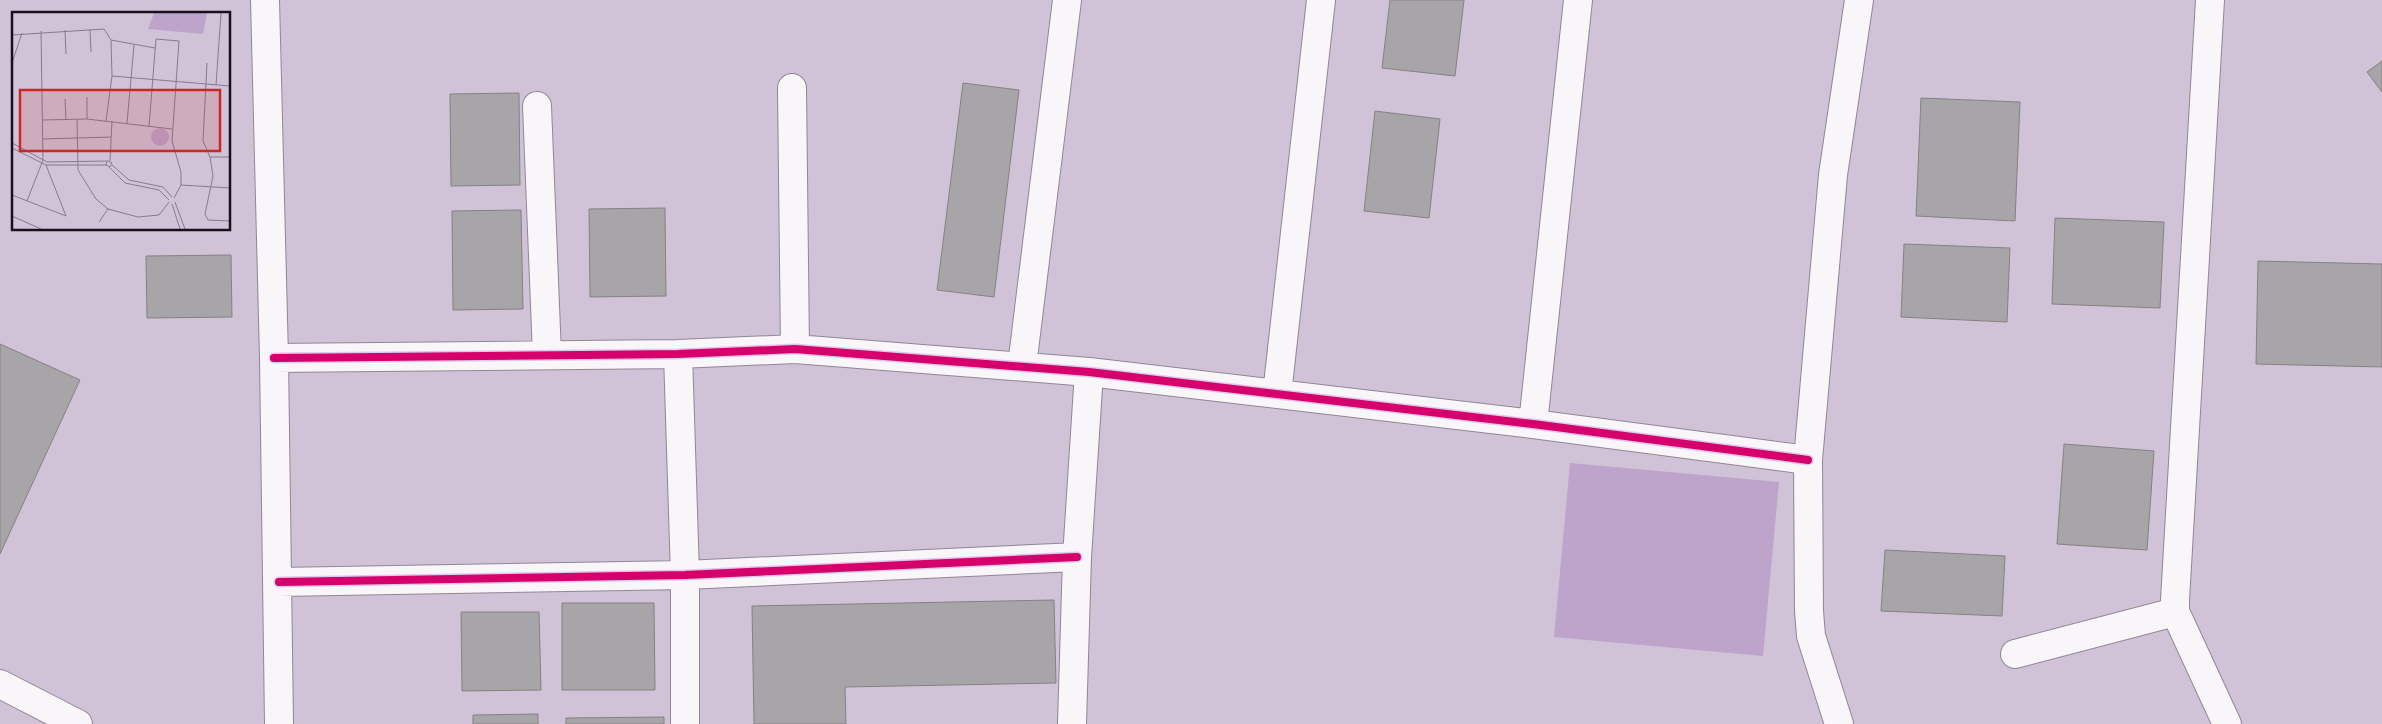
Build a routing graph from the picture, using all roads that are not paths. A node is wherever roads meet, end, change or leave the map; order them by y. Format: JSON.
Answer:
{"nodes":[{"id":1,"x":264,"y":0,"type":"edge"},
{"id":2,"x":1067,"y":0,"type":"edge"},
{"id":3,"x":1321,"y":0,"type":"edge"},
{"id":4,"x":1578,"y":0,"type":"edge"},
{"id":5,"x":1859,"y":0,"type":"edge"},
{"id":6,"x":2210,"y":0,"type":"edge"},
{"id":7,"x":792,"y":88,"type":"dead end"},
{"id":8,"x":537,"y":106,"type":"dead end"},
{"id":9,"x":795,"y":349,"type":"junction"},
{"id":10,"x":678,"y":354,"type":"junction"},
{"id":11,"x":547,"y":355,"type":"junction"},
{"id":12,"x":274,"y":358,"type":"junction"},
{"id":13,"x":1022,"y":366,"type":"junction"},
{"id":14,"x":1089,"y":372,"type":"junction"},
{"id":15,"x":1277,"y":394,"type":"junction"},
{"id":16,"x":1533,"y":424,"type":"junction"},
{"id":17,"x":1808,"y":460,"type":"junction"},
{"id":18,"x":1078,"y":557,"type":"junction"},
{"id":19,"x":685,"y":575,"type":"junction"},
{"id":20,"x":278,"y":582,"type":"junction"},
{"id":21,"x":2175,"y":612,"type":"junction"},
{"id":22,"x":2015,"y":654,"type":"dead end"},
{"id":23,"x":0,"y":684,"type":"edge"},
{"id":24,"x":78,"y":724,"type":"edge"},
{"id":25,"x":279,"y":724,"type":"edge"},
{"id":26,"x":685,"y":724,"type":"edge"},
{"id":27,"x":1072,"y":724,"type":"edge"},
{"id":28,"x":1840,"y":724,"type":"edge"},
{"id":29,"x":2227,"y":724,"type":"edge"}],
"edges":[{"from":1,"to":12,"type":"street"},
{"from":2,"to":13,"type":"street"},
{"from":3,"to":15,"type":"street"},
{"from":4,"to":16,"type":"street"},
{"from":5,"to":17,"type":"street"},
{"from":6,"to":21,"type":"street"},
{"from":7,"to":9,"type":"street"},
{"from":8,"to":11,"type":"street"},
{"from":9,"to":10,"type":"street"},
{"from":9,"to":13,"type":"street"},
{"from":10,"to":11,"type":"street"},
{"from":10,"to":19,"type":"street"},
{"from":11,"to":12,"type":"street"},
{"from":12,"to":20,"type":"street"},
{"from":13,"to":14,"type":"street"},
{"from":14,"to":15,"type":"street"},
{"from":14,"to":18,"type":"street"},
{"from":15,"to":16,"type":"street"},
{"from":16,"to":17,"type":"street"},
{"from":17,"to":28,"type":"street"},
{"from":18,"to":19,"type":"street"},
{"from":18,"to":27,"type":"street"},
{"from":19,"to":20,"type":"street"},
{"from":19,"to":26,"type":"street"},
{"from":20,"to":25,"type":"street"},
{"from":21,"to":22,"type":"street"},
{"from":21,"to":29,"type":"street"},
{"from":23,"to":24,"type":"street"}]}
